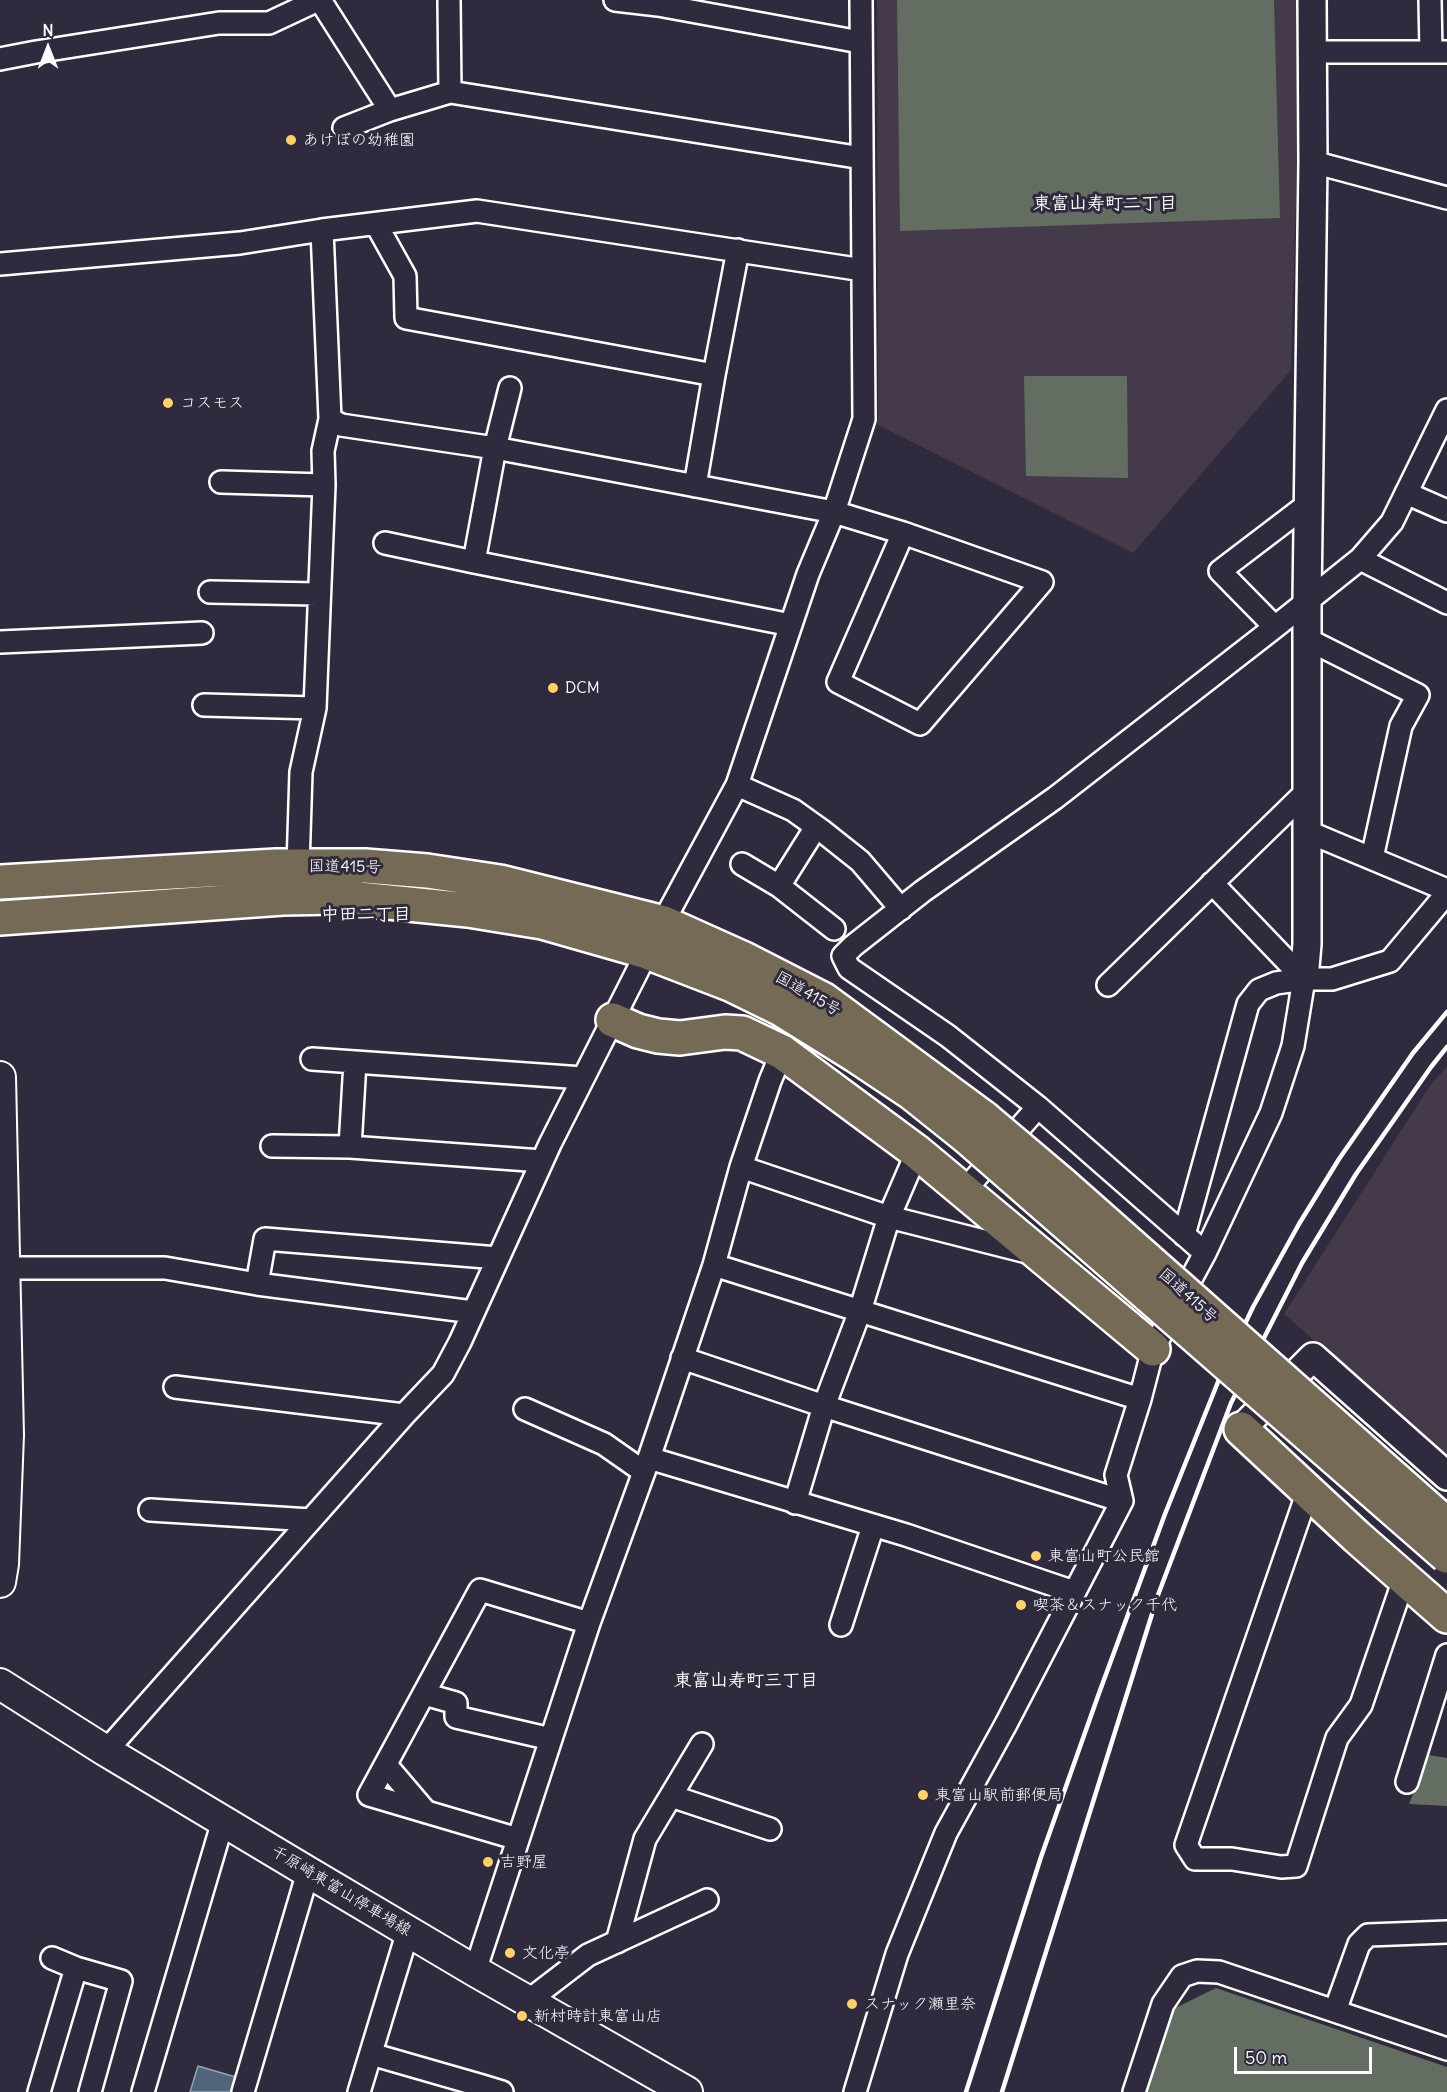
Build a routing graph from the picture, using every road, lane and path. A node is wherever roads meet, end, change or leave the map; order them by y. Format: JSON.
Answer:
{"nodes":[{"id":1,"x":319,"y":0,"type":"edge"},
{"id":2,"x":449,"y":0,"type":"edge"},
{"id":3,"x":615,"y":0,"type":"edge"},
{"id":4,"x":861,"y":0,"type":"edge"},
{"id":5,"x":1312,"y":0,"type":"edge"},
{"id":6,"x":1430,"y":0,"type":"edge"},
{"id":7,"x":658,"y":2,"type":"edge"},
{"id":8,"x":860,"y":42,"type":"junction"},
{"id":9,"x":1313,"y":52,"type":"junction"},
{"id":10,"x":1439,"y":52,"type":"edge"},
{"id":11,"x":0,"y":59,"type":"edge"},
{"id":12,"x":450,"y":92,"type":"junction"},
{"id":13,"x":390,"y":110,"type":"junction"},
{"id":14,"x":344,"y":128,"type":"dead end"},
{"id":15,"x":862,"y":158,"type":"junction"},
{"id":16,"x":1313,"y":162,"type":"junction"},
{"id":17,"x":1445,"y":195,"type":"edge"},
{"id":18,"x":376,"y":224,"type":"junction"},
{"id":19,"x":322,"y":230,"type":"junction"},
{"id":20,"x":738,"y":250,"type":"junction"},
{"id":21,"x":0,"y":264,"type":"edge"},
{"id":22,"x":863,"y":270,"type":"junction"},
{"id":23,"x":714,"y":375,"type":"junction"},
{"id":24,"x":510,"y":388,"type":"dead end"},
{"id":25,"x":1447,"y":412,"type":"edge"},
{"id":26,"x":330,"y":420,"type":"junction"},
{"id":27,"x":495,"y":448,"type":"junction"},
{"id":28,"x":221,"y":482,"type":"dead end"},
{"id":29,"x":324,"y":485,"type":"junction"},
{"id":30,"x":695,"y":486,"type":"junction"},
{"id":31,"x":1406,"y":493,"type":"junction"},
{"id":32,"x":1308,"y":504,"type":"junction"},
{"id":33,"x":1447,"y":511,"type":"edge"},
{"id":34,"x":834,"y":512,"type":"junction"},
{"id":35,"x":903,"y":533,"type":"junction"},
{"id":36,"x":386,"y":543,"type":"dead end"},
{"id":37,"x":1360,"y":559,"type":"junction"},
{"id":38,"x":474,"y":562,"type":"junction"},
{"id":39,"x":210,"y":592,"type":"dead end"},
{"id":40,"x":318,"y":594,"type":"junction"},
{"id":41,"x":1307,"y":600,"type":"junction"},
{"id":42,"x":1447,"y":603,"type":"edge"},
{"id":43,"x":791,"y":625,"type":"junction"},
{"id":44,"x":1275,"y":627,"type":"junction"},
{"id":45,"x":202,"y":633,"type":"dead end"},
{"id":46,"x":1307,"y":639,"type":"junction"},
{"id":47,"x":0,"y":642,"type":"edge"},
{"id":48,"x":204,"y":705,"type":"dead end"},
{"id":49,"x":315,"y":708,"type":"junction"},
{"id":50,"x":737,"y":784,"type":"junction"},
{"id":51,"x":1306,"y":792,"type":"junction"},
{"id":52,"x":816,"y":827,"type":"junction"},
{"id":53,"x":1306,"y":831,"type":"junction"},
{"id":54,"x":1372,"y":858,"type":"junction"},
{"id":55,"x":742,"y":864,"type":"dead end"},
{"id":56,"x":298,"y":866,"type":"junction"},
{"id":57,"x":0,"y":882,"type":"edge"},
{"id":58,"x":1212,"y":883,"type":"junction"},
{"id":59,"x":779,"y":886,"type":"junction"},
{"id":60,"x":1447,"y":891,"type":"edge"},
{"id":61,"x":902,"y":909,"type":"junction"},
{"id":62,"x":0,"y":918,"type":"edge"},
{"id":63,"x":664,"y":923,"type":"junction"},
{"id":64,"x":834,"y":929,"type":"dead end"},
{"id":65,"x":647,"y":952,"type":"junction"},
{"id":66,"x":1304,"y":979,"type":"junction"},
{"id":67,"x":1108,"y":985,"type":"dead end"},
{"id":68,"x":613,"y":1020,"type":"junction"},
{"id":69,"x":782,"y":1052,"type":"junction"},
{"id":70,"x":312,"y":1059,"type":"dead end"},
{"id":71,"x":355,"y":1062,"type":"junction"},
{"id":72,"x":0,"y":1077,"type":"edge"},
{"id":73,"x":583,"y":1078,"type":"junction"},
{"id":74,"x":1038,"y":1107,"type":"junction"},
{"id":75,"x":976,"y":1128,"type":"junction"},
{"id":76,"x":272,"y":1146,"type":"dead end"},
{"id":77,"x":350,"y":1147,"type":"junction"},
{"id":78,"x":916,"y":1152,"type":"junction"},
{"id":79,"x":542,"y":1161,"type":"junction"},
{"id":80,"x":741,"y":1167,"type":"junction"},
{"id":81,"x":964,"y":1191,"type":"junction"},
{"id":82,"x":889,"y":1217,"type":"junction"},
{"id":83,"x":1184,"y":1235,"type":"junction"},
{"id":84,"x":1032,"y":1248,"type":"junction"},
{"id":85,"x":1205,"y":1253,"type":"junction"},
{"id":86,"x":498,"y":1258,"type":"junction"},
{"id":87,"x":714,"y":1265,"type":"junction"},
{"id":88,"x":3,"y":1268,"type":"edge"},
{"id":89,"x":257,"y":1284,"type":"junction"},
{"id":90,"x":860,"y":1311,"type":"junction"},
{"id":91,"x":473,"y":1312,"type":"junction"},
{"id":92,"x":1153,"y":1349,"type":"junction"},
{"id":93,"x":682,"y":1358,"type":"junction"},
{"id":94,"x":175,"y":1387,"type":"dead end"},
{"id":95,"x":1140,"y":1399,"type":"junction"},
{"id":96,"x":824,"y":1406,"type":"junction"},
{"id":97,"x":525,"y":1409,"type":"dead end"},
{"id":98,"x":404,"y":1415,"type":"junction"},
{"id":99,"x":1242,"y":1430,"type":"joint"},
{"id":100,"x":646,"y":1465,"type":"junction"},
{"id":101,"x":1447,"y":1476,"type":"edge"},
{"id":102,"x":1308,"y":1491,"type":"junction"},
{"id":103,"x":1122,"y":1501,"type":"junction"},
{"id":104,"x":795,"y":1503,"type":"junction"},
{"id":105,"x":150,"y":1510,"type":"dead end"},
{"id":106,"x":311,"y":1520,"type":"junction"},
{"id":107,"x":1447,"y":1525,"type":"edge"},
{"id":108,"x":873,"y":1526,"type":"junction"},
{"id":109,"x":1447,"y":1556,"type":"edge"},
{"id":110,"x":1404,"y":1579,"type":"junction"},
{"id":111,"x":0,"y":1582,"type":"edge"},
{"id":112,"x":1074,"y":1592,"type":"junction"},
{"id":113,"x":1447,"y":1616,"type":"edge"},
{"id":114,"x":589,"y":1623,"type":"junction"},
{"id":115,"x":841,"y":1625,"type":"dead end"},
{"id":116,"x":1447,"y":1655,"type":"edge"},
{"id":117,"x":0,"y":1684,"type":"edge"},
{"id":118,"x":424,"y":1694,"type":"junction"},
{"id":119,"x":551,"y":1739,"type":"junction"},
{"id":120,"x":702,"y":1744,"type":"dead end"},
{"id":121,"x":106,"y":1751,"type":"junction"},
{"id":122,"x":386,"y":1765,"type":"junction"},
{"id":123,"x":1407,"y":1782,"type":"dead end"},
{"id":124,"x":671,"y":1796,"type":"junction"},
{"id":125,"x":426,"y":1812,"type":"junction"},
{"id":126,"x":223,"y":1821,"type":"junction"},
{"id":127,"x":770,"y":1829,"type":"dead end"},
{"id":128,"x":518,"y":1839,"type":"junction"},
{"id":129,"x":308,"y":1872,"type":"junction"},
{"id":130,"x":707,"y":1900,"type":"dead end"},
{"id":131,"x":408,"y":1930,"type":"junction"},
{"id":132,"x":1447,"y":1932,"type":"edge"},
{"id":133,"x":617,"y":1942,"type":"junction"},
{"id":134,"x":52,"y":1958,"type":"dead end"},
{"id":135,"x":76,"y":1968,"type":"junction"},
{"id":136,"x":475,"y":1971,"type":"junction"},
{"id":137,"x":528,"y":2001,"type":"junction"},
{"id":138,"x":1335,"y":2011,"type":"junction"},
{"id":139,"x":1447,"y":2049,"type":"edge"},
{"id":140,"x":371,"y":2054,"type":"junction"},
{"id":141,"x":653,"y":2083,"type":"edge"},
{"id":142,"x":478,"y":2089,"type":"edge"},
{"id":143,"x":39,"y":2092,"type":"edge"},
{"id":144,"x":90,"y":2092,"type":"edge"},
{"id":145,"x":142,"y":2092,"type":"edge"},
{"id":146,"x":243,"y":2092,"type":"edge"},
{"id":147,"x":359,"y":2092,"type":"edge"},
{"id":148,"x":502,"y":2092,"type":"edge"},
{"id":149,"x":687,"y":2092,"type":"edge"},
{"id":150,"x":855,"y":2092,"type":"edge"},
{"id":151,"x":1134,"y":2092,"type":"edge"}],
"edges":[{"from":1,"to":11,"type":"street"},
{"from":1,"to":13,"type":"street"},
{"from":2,"to":12,"type":"street"},
{"from":3,"to":7,"type":"street"},
{"from":4,"to":8,"type":"street"},
{"from":5,"to":9,"type":"street"},
{"from":6,"to":10,"type":"street"},
{"from":7,"to":8,"type":"street"},
{"from":8,"to":15,"type":"street"},
{"from":9,"to":10,"type":"street"},
{"from":9,"to":16,"type":"street"},
{"from":12,"to":13,"type":"street"},
{"from":12,"to":15,"type":"street"},
{"from":13,"to":14,"type":"street"},
{"from":15,"to":22,"type":"street"},
{"from":16,"to":17,"type":"street"},
{"from":16,"to":32,"type":"street"},
{"from":18,"to":19,"type":"street"},
{"from":18,"to":20,"type":"street"},
{"from":18,"to":23,"type":"street"},
{"from":19,"to":21,"type":"street"},
{"from":19,"to":26,"type":"street"},
{"from":20,"to":22,"type":"street"},
{"from":20,"to":23,"type":"street"},
{"from":22,"to":34,"type":"street"},
{"from":23,"to":30,"type":"street"},
{"from":24,"to":27,"type":"street"},
{"from":25,"to":31,"type":"street"},
{"from":26,"to":27,"type":"street"},
{"from":26,"to":29,"type":"street"},
{"from":27,"to":30,"type":"street"},
{"from":27,"to":38,"type":"street"},
{"from":28,"to":29,"type":"street"},
{"from":29,"to":40,"type":"street"},
{"from":30,"to":34,"type":"street"},
{"from":31,"to":33,"type":"street"},
{"from":31,"to":37,"type":"street"},
{"from":32,"to":41,"type":"street"},
{"from":32,"to":44,"type":"street"},
{"from":34,"to":35,"type":"street"},
{"from":34,"to":43,"type":"street"},
{"from":35,"to":35,"type":"street"},
{"from":36,"to":38,"type":"street"},
{"from":37,"to":41,"type":"street"},
{"from":37,"to":42,"type":"street"},
{"from":38,"to":43,"type":"street"},
{"from":39,"to":40,"type":"street"},
{"from":40,"to":49,"type":"street"},
{"from":41,"to":44,"type":"street"},
{"from":41,"to":46,"type":"street"},
{"from":43,"to":50,"type":"street"},
{"from":44,"to":61,"type":"street"},
{"from":45,"to":47,"type":"street"},
{"from":46,"to":51,"type":"street"},
{"from":46,"to":54,"type":"street"},
{"from":48,"to":49,"type":"street"},
{"from":49,"to":56,"type":"street"},
{"from":50,"to":52,"type":"street"},
{"from":50,"to":63,"type":"street"},
{"from":51,"to":53,"type":"street"},
{"from":51,"to":58,"type":"street"},
{"from":52,"to":59,"type":"street"},
{"from":52,"to":61,"type":"street"},
{"from":53,"to":54,"type":"street"},
{"from":53,"to":66,"type":"street"},
{"from":54,"to":60,"type":"street"},
{"from":55,"to":59,"type":"street"},
{"from":56,"to":57,"type":"highway","name":"国道415号"},
{"from":56,"to":63,"type":"highway","name":"国道415号"},
{"from":58,"to":66,"type":"street"},
{"from":58,"to":67,"type":"street"},
{"from":59,"to":64,"type":"street"},
{"from":60,"to":66,"type":"street"},
{"from":61,"to":74,"type":"street"},
{"from":62,"to":65,"type":"highway","name":"国道415号"},
{"from":63,"to":65,"type":"street"},
{"from":63,"to":75,"type":"highway","name":"国道415号"},
{"from":65,"to":68,"type":"street"},
{"from":65,"to":75,"type":"highway","name":"国道415号"},
{"from":66,"to":83,"type":"street"},
{"from":66,"to":85,"type":"street"},
{"from":68,"to":69,"type":"highway"},
{"from":68,"to":73,"type":"street"},
{"from":69,"to":78,"type":"highway"},
{"from":69,"to":80,"type":"street"},
{"from":70,"to":71,"type":"street"},
{"from":71,"to":73,"type":"street"},
{"from":71,"to":77,"type":"street"},
{"from":72,"to":88,"type":"main road"},
{"from":73,"to":79,"type":"street"},
{"from":74,"to":81,"type":"street"},
{"from":74,"to":83,"type":"street"},
{"from":75,"to":107,"type":"highway","name":"国道415号","bridge":true},
{"from":75,"to":109,"type":"highway","name":"国道415号","bridge":true},
{"from":76,"to":77,"type":"street"},
{"from":77,"to":79,"type":"street"},
{"from":78,"to":81,"type":"highway"},
{"from":78,"to":82,"type":"street"},
{"from":79,"to":86,"type":"street"},
{"from":80,"to":82,"type":"street"},
{"from":80,"to":87,"type":"street"},
{"from":81,"to":84,"type":"highway"},
{"from":82,"to":84,"type":"street"},
{"from":82,"to":90,"type":"street"},
{"from":83,"to":85,"type":"street"},
{"from":84,"to":92,"type":"highway"},
{"from":85,"to":92,"type":"street"},
{"from":86,"to":89,"type":"street"},
{"from":86,"to":91,"type":"street"},
{"from":87,"to":90,"type":"street"},
{"from":87,"to":93,"type":"street"},
{"from":88,"to":89,"type":"street"},
{"from":88,"to":111,"type":"main road"},
{"from":89,"to":91,"type":"street"},
{"from":90,"to":95,"type":"street"},
{"from":90,"to":96,"type":"street"},
{"from":91,"to":98,"type":"street"},
{"from":92,"to":95,"type":"street"},
{"from":93,"to":96,"type":"street"},
{"from":93,"to":100,"type":"street"},
{"from":94,"to":98,"type":"street"},
{"from":95,"to":103,"type":"street"},
{"from":96,"to":103,"type":"street"},
{"from":96,"to":104,"type":"street"},
{"from":97,"to":100,"type":"street"},
{"from":98,"to":106,"type":"street"},
{"from":99,"to":101,"type":"street"},
{"from":99,"to":102,"type":"highway"},
{"from":100,"to":104,"type":"street"},
{"from":100,"to":114,"type":"street"},
{"from":102,"to":110,"type":"highway"},
{"from":102,"to":110,"type":"street"},
{"from":103,"to":112,"type":"street"},
{"from":104,"to":108,"type":"street"},
{"from":105,"to":106,"type":"street"},
{"from":106,"to":121,"type":"street"},
{"from":108,"to":112,"type":"street"},
{"from":108,"to":115,"type":"street"},
{"from":110,"to":113,"type":"highway"},
{"from":112,"to":150,"type":"street"},
{"from":114,"to":118,"type":"street"},
{"from":114,"to":119,"type":"street"},
{"from":116,"to":123,"type":"street"},
{"from":117,"to":121,"type":"main road","name":"千原崎東富山停車場線"},
{"from":118,"to":119,"type":"street"},
{"from":118,"to":122,"type":"street"},
{"from":119,"to":128,"type":"street"},
{"from":120,"to":124,"type":"street"},
{"from":121,"to":126,"type":"main road","name":"千原崎東富山停車場線"},
{"from":122,"to":125,"type":"street"},
{"from":122,"to":125,"type":"street"},
{"from":124,"to":127,"type":"street"},
{"from":124,"to":133,"type":"street"},
{"from":125,"to":128,"type":"street"},
{"from":126,"to":129,"type":"main road","name":"千原崎東富山停車場線"},
{"from":126,"to":145,"type":"street"},
{"from":128,"to":136,"type":"street"},
{"from":129,"to":131,"type":"main road","name":"千原崎東富山停車場線"},
{"from":129,"to":146,"type":"street"},
{"from":130,"to":133,"type":"street"},
{"from":131,"to":136,"type":"main road","name":"千原崎東富山停車場線"},
{"from":131,"to":140,"type":"street"},
{"from":132,"to":138,"type":"street"},
{"from":133,"to":137,"type":"street"},
{"from":134,"to":135,"type":"street"},
{"from":135,"to":143,"type":"street"},
{"from":135,"to":144,"type":"street"},
{"from":136,"to":137,"type":"main road","name":"千原崎東富山停車場線"},
{"from":137,"to":141,"type":"main road","name":"千原崎東富山停車場線"},
{"from":138,"to":139,"type":"street"},
{"from":138,"to":151,"type":"street"},
{"from":140,"to":142,"type":"street"},
{"from":140,"to":147,"type":"street"},
{"from":141,"to":149,"type":"main road","name":"千原崎東富山停車場線"},
{"from":142,"to":148,"type":"street"}]}
